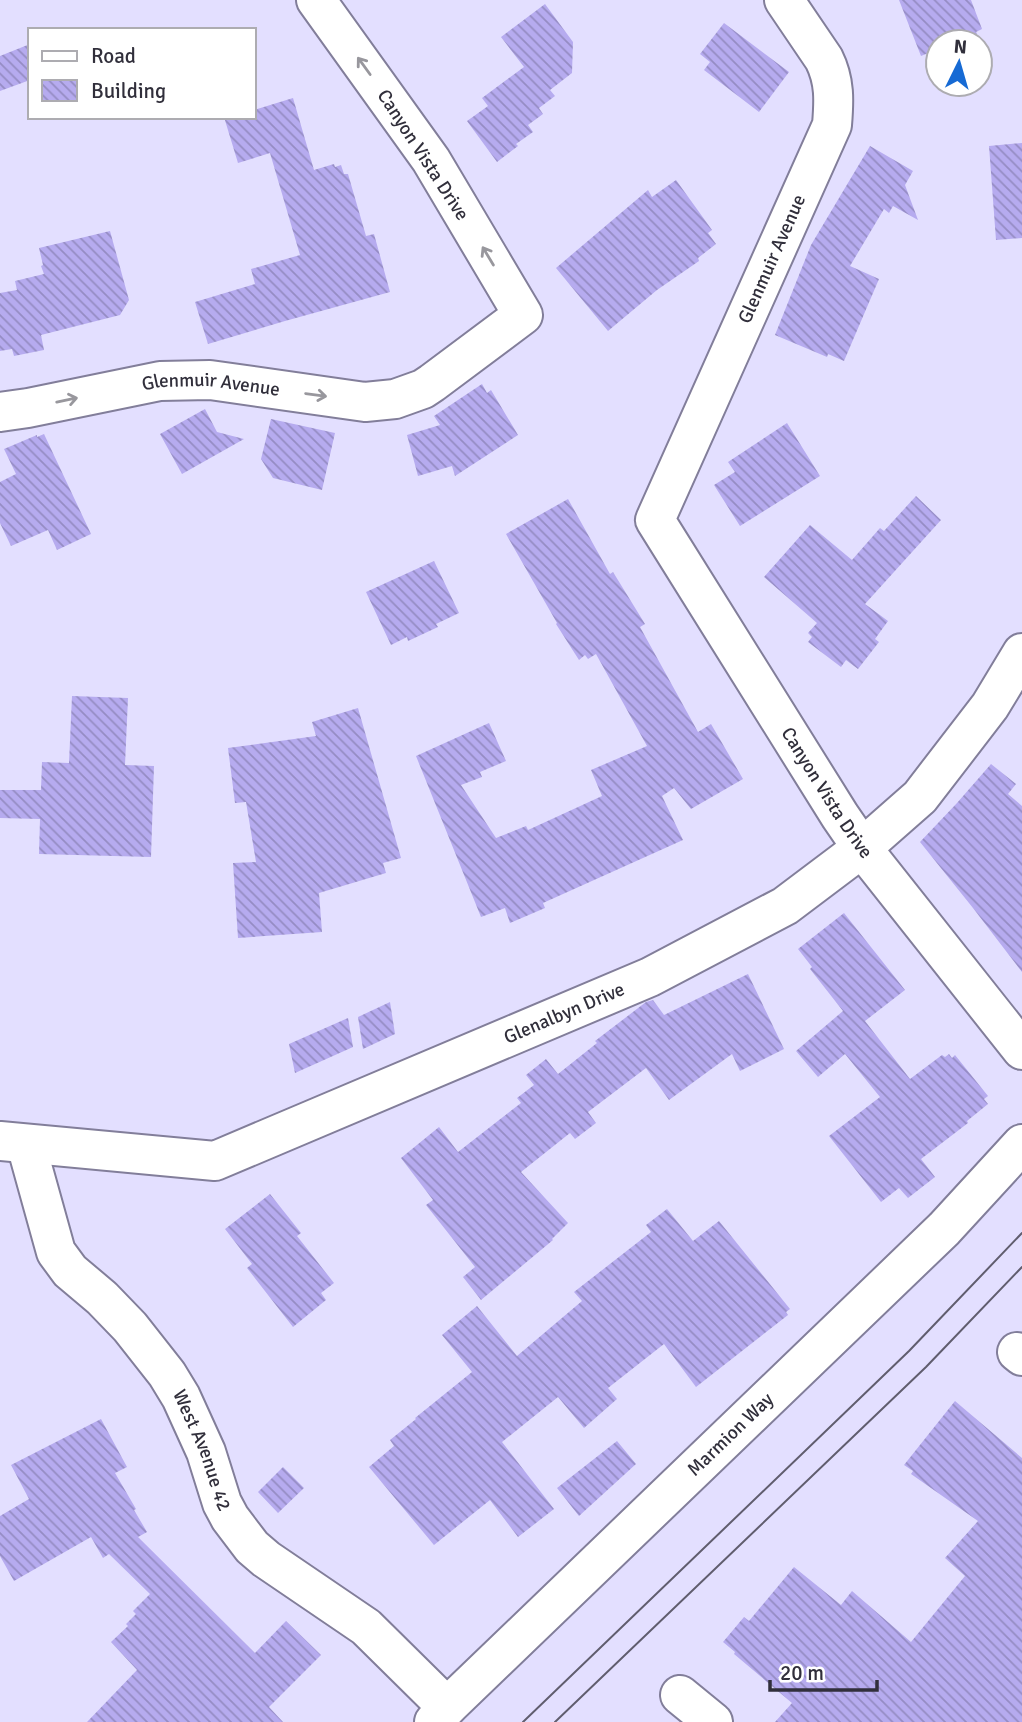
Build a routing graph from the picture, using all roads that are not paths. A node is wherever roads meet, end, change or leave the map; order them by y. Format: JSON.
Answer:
{"nodes":[{"id":1,"x":316,"y":0,"type":"edge"},
{"id":2,"x":784,"y":0,"type":"edge"},
{"id":3,"x":523,"y":315,"type":"joint"},
{"id":4,"x":0,"y":411,"type":"edge"},
{"id":5,"x":655,"y":520,"type":"joint"},
{"id":6,"x":1022,"y":653,"type":"edge"},
{"id":7,"x":862,"y":848,"type":"junction"},
{"id":8,"x":1022,"y":1050,"type":"edge"},
{"id":9,"x":13,"y":1143,"type":"edge"},
{"id":10,"x":1022,"y":1144,"type":"edge"},
{"id":11,"x":680,"y":1695,"type":"dead end"},
{"id":12,"x":441,"y":1715,"type":"edge"},
{"id":13,"x":713,"y":1722,"type":"edge"}],
"edges":[{"from":3,"to":1,"type":"street","name":"Canyon Vista Drive","one_way":true},
{"from":2,"to":5,"type":"street","name":"Glenmuir Avenue"},
{"from":4,"to":3,"type":"street","name":"Glenmuir Avenue","one_way":true},
{"from":5,"to":7,"type":"street","name":"Canyon Vista Drive"},
{"from":6,"to":7,"type":"street","name":"Glenalbyn Drive"},
{"from":7,"to":8,"type":"street","name":"Canyon Vista Drive"},
{"from":7,"to":9,"type":"street","name":"Glenalbyn Drive"},
{"from":9,"to":12,"type":"street","name":"West Avenue 42"},
{"from":10,"to":12,"type":"street","name":"Marmion Way"},
{"from":11,"to":13,"type":"street"}]}
